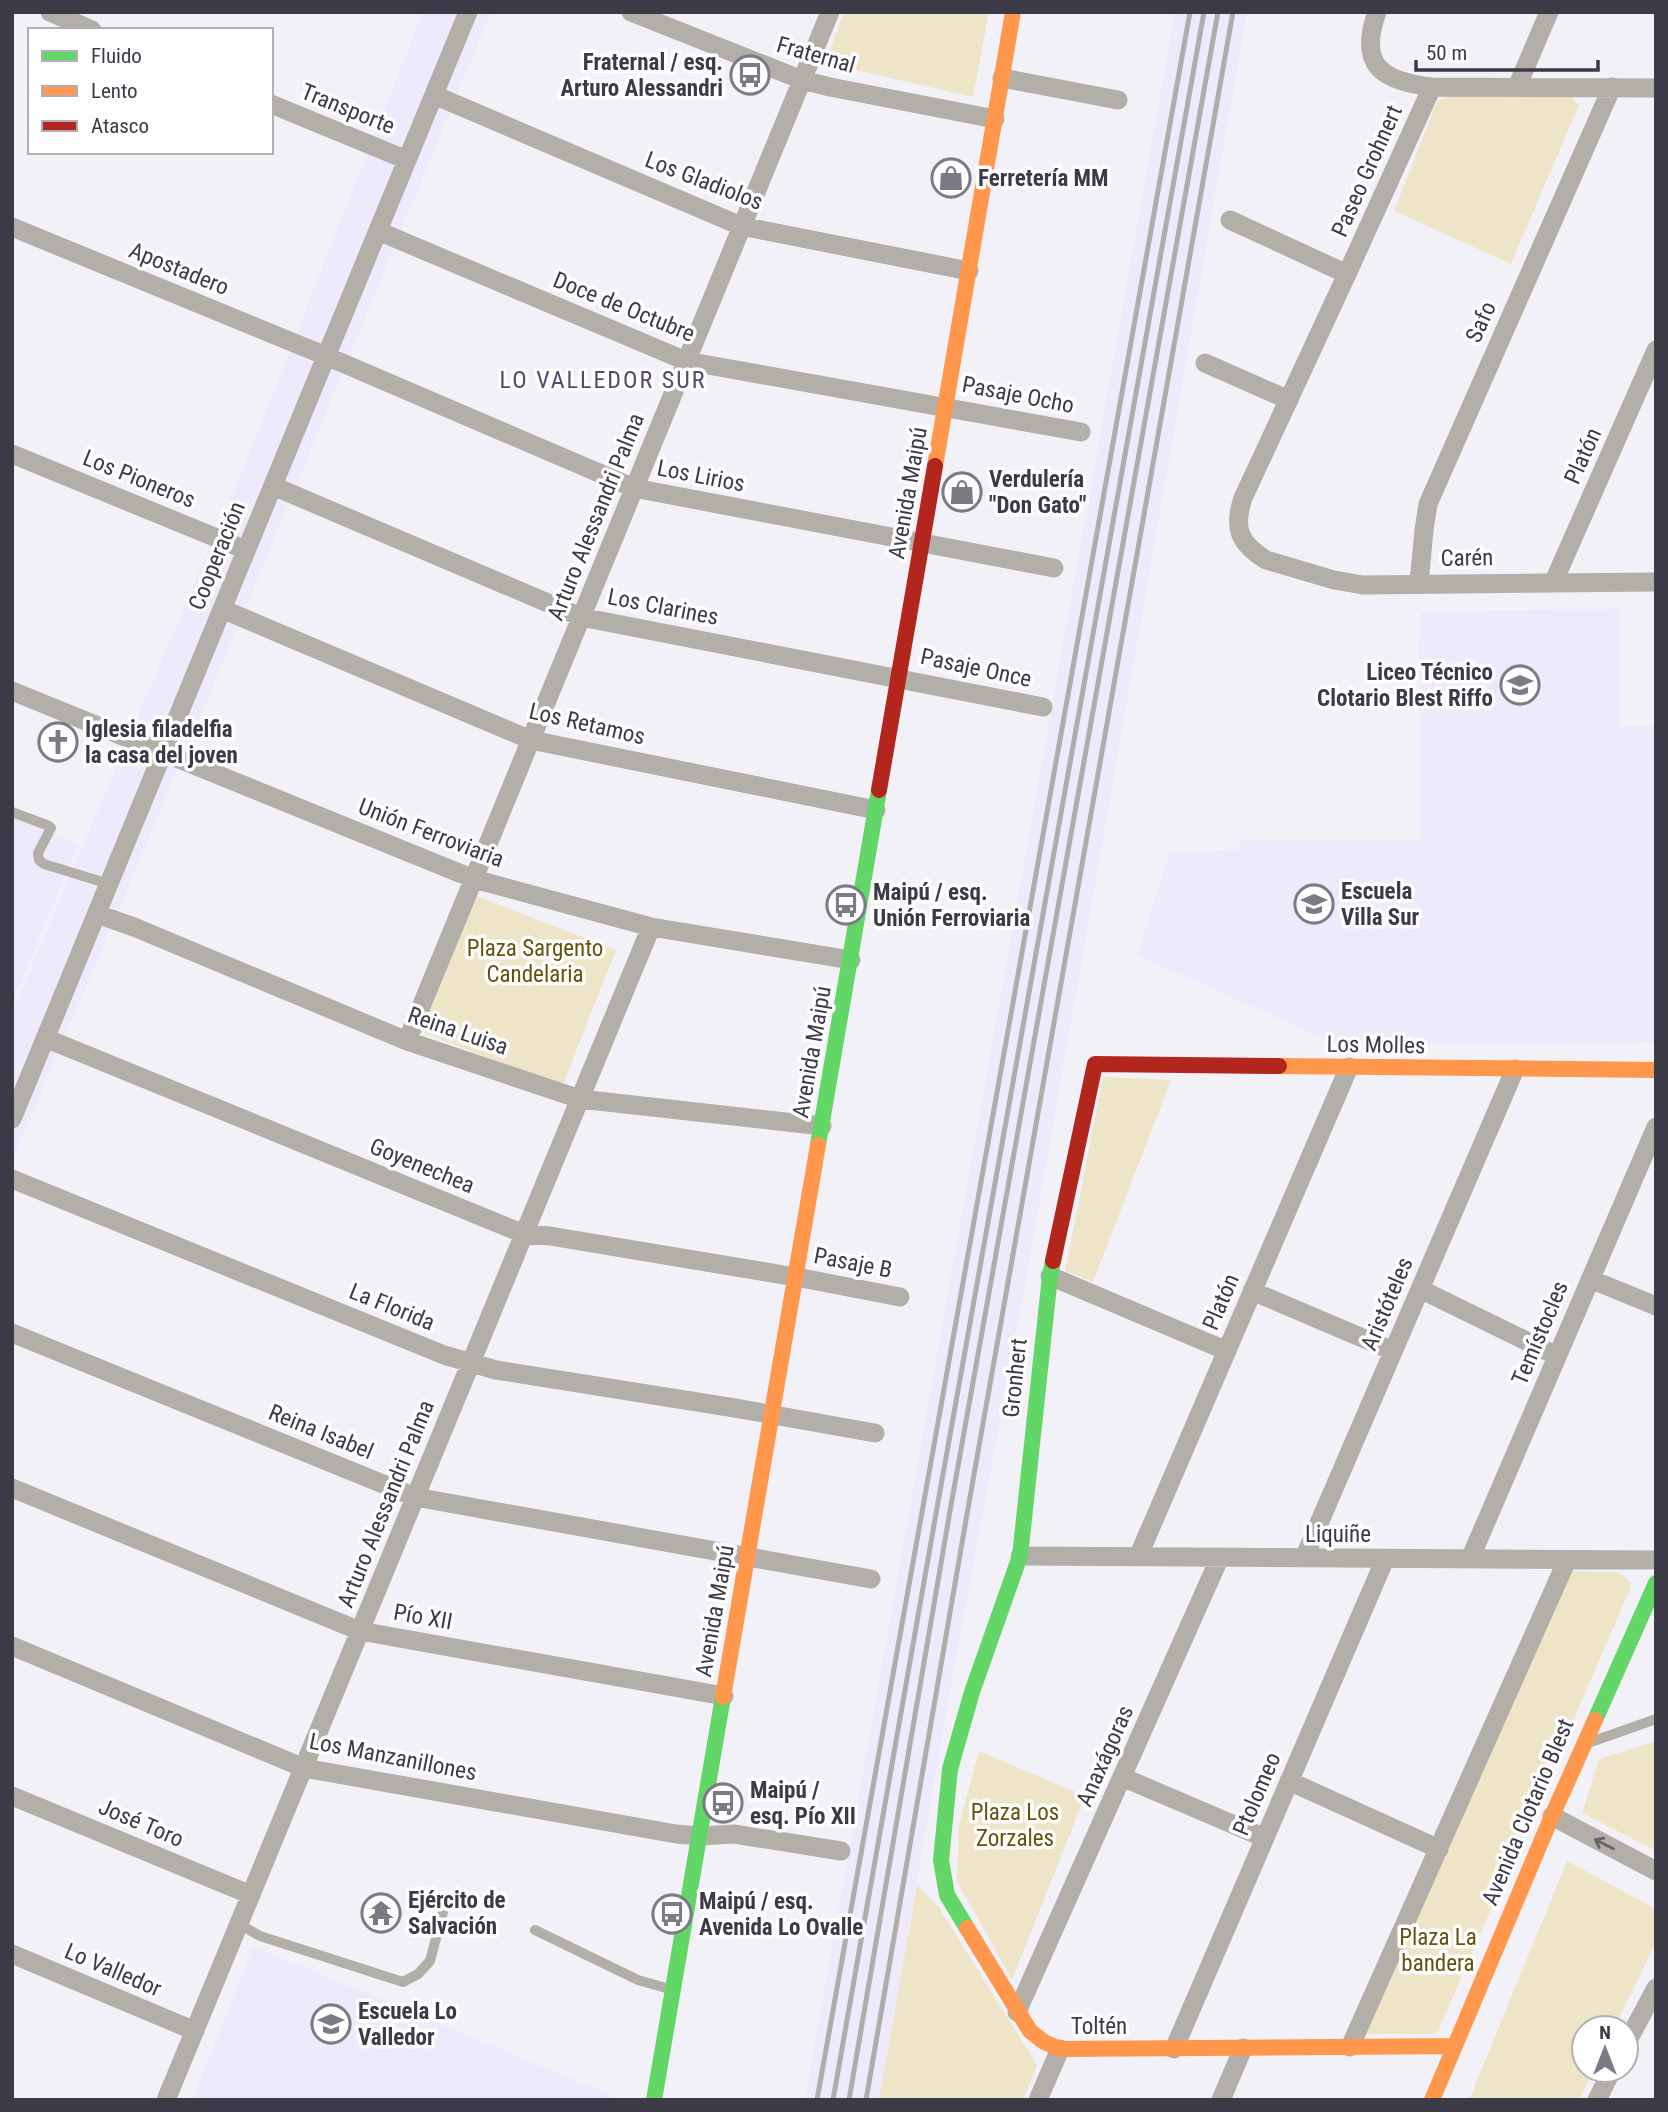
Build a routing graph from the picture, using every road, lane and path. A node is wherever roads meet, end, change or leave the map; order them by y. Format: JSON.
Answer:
{"nodes":[{"id":1,"x":50,"y":12,"type":"edge"},
{"id":2,"x":468,"y":12,"type":"edge"},
{"id":3,"x":631,"y":12,"type":"edge"},
{"id":4,"x":830,"y":12,"type":"edge"},
{"id":5,"x":1013,"y":12,"type":"edge"},
{"id":6,"x":1549,"y":12,"type":"edge"},
{"id":7,"x":1375,"y":18,"type":"edge"},
{"id":8,"x":87,"y":28,"type":"edge"},
{"id":9,"x":1002,"y":78,"type":"junction"},
{"id":10,"x":802,"y":80,"type":"junction"},
{"id":11,"x":1432,"y":87,"type":"junction"},
{"id":12,"x":1517,"y":87,"type":"junction"},
{"id":13,"x":1612,"y":88,"type":"junction"},
{"id":14,"x":1656,"y":88,"type":"edge"},
{"id":15,"x":434,"y":95,"type":"junction"},
{"id":16,"x":1118,"y":100,"type":"dead end"},
{"id":17,"x":273,"y":105,"type":"edge"},
{"id":18,"x":995,"y":119,"type":"junction"},
{"id":19,"x":407,"y":160,"type":"junction"},
{"id":20,"x":1230,"y":220,"type":"dead end"},
{"id":21,"x":741,"y":226,"type":"junction"},
{"id":22,"x":12,"y":227,"type":"edge"},
{"id":23,"x":378,"y":231,"type":"junction"},
{"id":24,"x":969,"y":271,"type":"junction"},
{"id":25,"x":1347,"y":274,"type":"junction"},
{"id":26,"x":1656,"y":350,"type":"edge"},
{"id":27,"x":326,"y":356,"type":"junction"},
{"id":28,"x":686,"y":361,"type":"junction"},
{"id":29,"x":1205,"y":363,"type":"dead end"},
{"id":30,"x":1289,"y":400,"type":"junction"},
{"id":31,"x":945,"y":407,"type":"junction"},
{"id":32,"x":1081,"y":432,"type":"dead end"},
{"id":33,"x":12,"y":454,"type":"edge"},
{"id":34,"x":273,"y":486,"type":"junction"},
{"id":35,"x":634,"y":488,"type":"junction"},
{"id":36,"x":922,"y":542,"type":"junction"},
{"id":37,"x":246,"y":550,"type":"junction"},
{"id":38,"x":1282,"y":566,"type":"joint"},
{"id":39,"x":1055,"y":568,"type":"dead end"},
{"id":40,"x":1554,"y":581,"type":"junction"},
{"id":41,"x":1656,"y":582,"type":"edge"},
{"id":42,"x":1419,"y":583,"type":"junction"},
{"id":43,"x":222,"y":609,"type":"junction"},
{"id":44,"x":582,"y":617,"type":"junction"},
{"id":45,"x":899,"y":678,"type":"junction"},
{"id":46,"x":12,"y":691,"type":"edge"},
{"id":47,"x":1043,"y":707,"type":"dead end"},
{"id":48,"x":531,"y":740,"type":"junction"},
{"id":49,"x":163,"y":752,"type":"junction"},
{"id":50,"x":876,"y":810,"type":"junction"},
{"id":51,"x":12,"y":812,"type":"edge"},
{"id":52,"x":474,"y":879,"type":"junction"},
{"id":53,"x":109,"y":884,"type":"junction"},
{"id":54,"x":97,"y":914,"type":"junction"},
{"id":55,"x":652,"y":926,"type":"junction"},
{"id":56,"x":851,"y":960,"type":"junction"},
{"id":57,"x":46,"y":1038,"type":"junction"},
{"id":58,"x":407,"y":1041,"type":"junction"},
{"id":59,"x":1095,"y":1064,"type":"joint"},
{"id":60,"x":1349,"y":1067,"type":"junction"},
{"id":61,"x":1515,"y":1069,"type":"junction"},
{"id":62,"x":1656,"y":1070,"type":"edge"},
{"id":63,"x":580,"y":1099,"type":"junction"},
{"id":64,"x":12,"y":1119,"type":"edge"},
{"id":65,"x":822,"y":1126,"type":"junction"},
{"id":66,"x":1656,"y":1127,"type":"edge"},
{"id":67,"x":12,"y":1179,"type":"edge"},
{"id":68,"x":524,"y":1234,"type":"junction"},
{"id":69,"x":1050,"y":1276,"type":"junction"},
{"id":70,"x":796,"y":1277,"type":"junction"},
{"id":71,"x":1590,"y":1279,"type":"junction"},
{"id":72,"x":1420,"y":1289,"type":"junction"},
{"id":73,"x":1252,"y":1291,"type":"junction"},
{"id":74,"x":900,"y":1297,"type":"dead end"},
{"id":75,"x":1656,"y":1307,"type":"edge"},
{"id":76,"x":12,"y":1333,"type":"edge"},
{"id":77,"x":1227,"y":1351,"type":"junction"},
{"id":78,"x":1393,"y":1351,"type":"junction"},
{"id":79,"x":1558,"y":1356,"type":"junction"},
{"id":80,"x":471,"y":1364,"type":"junction"},
{"id":81,"x":772,"y":1415,"type":"junction"},
{"id":82,"x":875,"y":1433,"type":"dead end"},
{"id":83,"x":12,"y":1488,"type":"edge"},
{"id":84,"x":415,"y":1497,"type":"junction"},
{"id":85,"x":1020,"y":1556,"type":"junction"},
{"id":86,"x":748,"y":1557,"type":"junction"},
{"id":87,"x":1138,"y":1557,"type":"junction"},
{"id":88,"x":1220,"y":1558,"type":"junction"},
{"id":89,"x":1304,"y":1558,"type":"junction"},
{"id":90,"x":1385,"y":1559,"type":"junction"},
{"id":91,"x":1470,"y":1559,"type":"junction"},
{"id":92,"x":1567,"y":1560,"type":"junction"},
{"id":93,"x":1656,"y":1560,"type":"edge"},
{"id":94,"x":871,"y":1579,"type":"dead end"},
{"id":95,"x":1656,"y":1583,"type":"edge"},
{"id":96,"x":360,"y":1631,"type":"junction"},
{"id":97,"x":12,"y":1646,"type":"edge"},
{"id":98,"x":972,"y":1692,"type":"joint"},
{"id":99,"x":724,"y":1696,"type":"junction"},
{"id":100,"x":1656,"y":1719,"type":"edge"},
{"id":101,"x":1584,"y":1745,"type":"junction"},
{"id":102,"x":304,"y":1768,"type":"junction"},
{"id":103,"x":1122,"y":1777,"type":"junction"},
{"id":104,"x":1289,"y":1781,"type":"junction"},
{"id":105,"x":12,"y":1797,"type":"edge"},
{"id":106,"x":1552,"y":1816,"type":"junction"},
{"id":107,"x":700,"y":1836,"type":"junction"},
{"id":108,"x":1265,"y":1838,"type":"junction"},
{"id":109,"x":1439,"y":1849,"type":"junction"},
{"id":110,"x":841,"y":1851,"type":"dead end"},
{"id":111,"x":1656,"y":1871,"type":"edge"},
{"id":112,"x":251,"y":1895,"type":"junction"},
{"id":113,"x":444,"y":1908,"type":"dead end"},
{"id":114,"x":239,"y":1924,"type":"junction"},
{"id":115,"x":535,"y":1930,"type":"dead end"},
{"id":116,"x":12,"y":1954,"type":"edge"},
{"id":117,"x":1656,"y":1988,"type":"edge"},
{"id":118,"x":673,"y":1990,"type":"junction"},
{"id":119,"x":1017,"y":2012,"type":"junction"},
{"id":120,"x":1640,"y":2018,"type":"edge"},
{"id":121,"x":195,"y":2031,"type":"junction"},
{"id":122,"x":1455,"y":2046,"type":"junction"},
{"id":123,"x":1350,"y":2047,"type":"junction"},
{"id":124,"x":1243,"y":2048,"type":"junction"},
{"id":125,"x":1060,"y":2049,"type":"junction"},
{"id":126,"x":1174,"y":2049,"type":"junction"},
{"id":127,"x":1605,"y":2084,"type":"edge"},
{"id":128,"x":166,"y":2100,"type":"edge"},
{"id":129,"x":654,"y":2100,"type":"edge"},
{"id":130,"x":1038,"y":2100,"type":"edge"},
{"id":131,"x":1221,"y":2100,"type":"edge"},
{"id":132,"x":1432,"y":2100,"type":"edge"},
{"id":133,"x":1597,"y":2100,"type":"edge"}],
"edges":[{"from":1,"to":8,"type":"street"},
{"from":2,"to":15,"type":"street","name":"Cooperación"},
{"from":3,"to":10,"type":"street","name":"Fraternal"},
{"from":4,"to":10,"type":"street","name":"Arturo Alessandri Palma"},
{"from":5,"to":9,"type":"main road","name":"Avenida Maipú"},
{"from":6,"to":12,"type":"street"},
{"from":7,"to":11,"type":"street"},
{"from":9,"to":16,"type":"street"},
{"from":9,"to":18,"type":"main road","name":"Avenida Maipú"},
{"from":10,"to":18,"type":"street","name":"Fraternal"},
{"from":10,"to":21,"type":"street","name":"Arturo Alessandri Palma"},
{"from":11,"to":12,"type":"street"},
{"from":11,"to":25,"type":"street","name":"Paseo Grohnert"},
{"from":12,"to":13,"type":"street"},
{"from":13,"to":14,"type":"street"},
{"from":13,"to":42,"type":"street","name":"Safo"},
{"from":15,"to":19,"type":"street","name":"Cooperación"},
{"from":15,"to":21,"type":"street","name":"Los Gladiolos"},
{"from":17,"to":19,"type":"street","name":"Transporte"},
{"from":18,"to":24,"type":"main road","name":"Avenida Maipú"},
{"from":19,"to":23,"type":"street","name":"Cooperación"},
{"from":20,"to":25,"type":"street","name":"Paseo Grohnert"},
{"from":21,"to":24,"type":"street","name":"Los Gladiolos"},
{"from":21,"to":28,"type":"street","name":"Arturo Alessandri Palma"},
{"from":22,"to":27,"type":"street","name":"Apostadero"},
{"from":23,"to":27,"type":"street","name":"Cooperación"},
{"from":23,"to":28,"type":"street","name":"Doce de Octubre"},
{"from":24,"to":31,"type":"main road","name":"Avenida Maipú"},
{"from":25,"to":30,"type":"street","name":"Paseo Grohnert"},
{"from":26,"to":40,"type":"street","name":"Platón"},
{"from":27,"to":34,"type":"street","name":"Cooperación"},
{"from":27,"to":35,"type":"street","name":"Los Lirios"},
{"from":28,"to":31,"type":"street","name":"Doce de Octubre"},
{"from":28,"to":35,"type":"street","name":"Arturo Alessandri Palma"},
{"from":29,"to":30,"type":"street"},
{"from":30,"to":38,"type":"street","name":"Paseo Grohnert"},
{"from":31,"to":32,"type":"street","name":"Pasaje Ocho"},
{"from":31,"to":36,"type":"main road","name":"Avenida Maipú"},
{"from":33,"to":37,"type":"street","name":"Los Pioneros"},
{"from":34,"to":37,"type":"street","name":"Cooperación"},
{"from":34,"to":44,"type":"street","name":"Los Clarines"},
{"from":35,"to":36,"type":"street","name":"Los Lirios"},
{"from":35,"to":44,"type":"street","name":"Arturo Alessandri Palma"},
{"from":36,"to":39,"type":"street","name":"Los Lirios"},
{"from":36,"to":45,"type":"main road","name":"Avenida Maipú"},
{"from":37,"to":43,"type":"street","name":"Cooperación"},
{"from":38,"to":42,"type":"street","name":"Carén"},
{"from":40,"to":41,"type":"street","name":"Carén"},
{"from":40,"to":42,"type":"street","name":"Carén"},
{"from":43,"to":48,"type":"street","name":"Los Retamos"},
{"from":43,"to":49,"type":"street","name":"Cooperación"},
{"from":44,"to":45,"type":"street","name":"Los Clarines"},
{"from":44,"to":48,"type":"street","name":"Arturo Alessandri Palma"},
{"from":45,"to":47,"type":"street","name":"Pasaje Once"},
{"from":45,"to":50,"type":"main road","name":"Avenida Maipú"},
{"from":46,"to":49,"type":"street","name":"Unión Ferroviaria"},
{"from":48,"to":50,"type":"street","name":"Los Retamos"},
{"from":48,"to":52,"type":"street","name":"Arturo Alessandri Palma"},
{"from":49,"to":52,"type":"street","name":"Unión Ferroviaria"},
{"from":49,"to":53,"type":"street","name":"Cooperación"},
{"from":50,"to":56,"type":"main road","name":"Avenida Maipú"},
{"from":51,"to":53,"type":"lane"},
{"from":52,"to":55,"type":"street","name":"Unión Ferroviaria"},
{"from":52,"to":58,"type":"street","name":"Arturo Alessandri Palma"},
{"from":53,"to":54,"type":"street","name":"Cooperación"},
{"from":54,"to":57,"type":"street","name":"Cooperación"},
{"from":54,"to":58,"type":"street","name":"Reina Luisa"},
{"from":55,"to":56,"type":"street","name":"Unión Ferroviaria"},
{"from":55,"to":63,"type":"street","name":"Arturo Alessandri Palma"},
{"from":56,"to":65,"type":"main road","name":"Avenida Maipú"},
{"from":57,"to":64,"type":"street","name":"Cooperación"},
{"from":57,"to":68,"type":"street","name":"Goyenechea"},
{"from":58,"to":63,"type":"street","name":"Reina Luisa"},
{"from":59,"to":60,"type":"main road","name":"Los Molles"},
{"from":59,"to":69,"type":"main road","name":"Gronhert"},
{"from":60,"to":61,"type":"main road","name":"Los Molles"},
{"from":60,"to":73,"type":"street","name":"Platón"},
{"from":61,"to":62,"type":"main road","name":"Los Molles"},
{"from":61,"to":72,"type":"street","name":"Aristóteles"},
{"from":63,"to":65,"type":"street","name":"Reina Luisa"},
{"from":63,"to":68,"type":"street","name":"Arturo Alessandri Palma"},
{"from":65,"to":70,"type":"main road","name":"Avenida Maipú"},
{"from":66,"to":71,"type":"street","name":"Temístocles"},
{"from":67,"to":80,"type":"street","name":"La Florida"},
{"from":68,"to":70,"type":"street","name":"Goyenechea"},
{"from":68,"to":80,"type":"street","name":"Arturo Alessandri Palma"},
{"from":69,"to":77,"type":"street"},
{"from":69,"to":85,"type":"main road","name":"Gronhert"},
{"from":70,"to":74,"type":"street","name":"Pasaje B"},
{"from":70,"to":81,"type":"main road","name":"Avenida Maipú"},
{"from":71,"to":75,"type":"street"},
{"from":71,"to":79,"type":"street","name":"Temístocles"},
{"from":72,"to":78,"type":"street","name":"Aristóteles"},
{"from":72,"to":79,"type":"street"},
{"from":73,"to":77,"type":"street","name":"Platón"},
{"from":73,"to":78,"type":"street"},
{"from":76,"to":84,"type":"street","name":"Reina Isabel"},
{"from":77,"to":87,"type":"street","name":"Platón"},
{"from":78,"to":89,"type":"street","name":"Aristóteles"},
{"from":79,"to":91,"type":"street","name":"Temístocles"},
{"from":80,"to":81,"type":"street","name":"La Florida"},
{"from":80,"to":84,"type":"street","name":"Arturo Alessandri Palma"},
{"from":81,"to":82,"type":"street","name":"La Florida"},
{"from":81,"to":86,"type":"main road","name":"Avenida Maipú"},
{"from":83,"to":96,"type":"street","name":"Pío XII"},
{"from":84,"to":86,"type":"street","name":"Reina Isabel"},
{"from":84,"to":96,"type":"street","name":"Arturo Alessandri Palma"},
{"from":85,"to":87,"type":"street","name":"Liquiñe"},
{"from":85,"to":98,"type":"main road","name":"Gronhert"},
{"from":86,"to":94,"type":"street","name":"Reina Isabel"},
{"from":86,"to":99,"type":"main road","name":"Avenida Maipú"},
{"from":87,"to":88,"type":"street","name":"Liquiñe"},
{"from":88,"to":89,"type":"street","name":"Liquiñe"},
{"from":88,"to":103,"type":"street","name":"Anaxágoras"},
{"from":89,"to":90,"type":"street","name":"Liquiñe"},
{"from":90,"to":91,"type":"street","name":"Liquiñe"},
{"from":90,"to":104,"type":"street","name":"Ptolomeo"},
{"from":91,"to":92,"type":"street","name":"Liquiñe"},
{"from":92,"to":93,"type":"street","name":"Liquiñe"},
{"from":92,"to":109,"type":"street"},
{"from":95,"to":101,"type":"main road","name":"Avenida Clotario Blest"},
{"from":96,"to":99,"type":"street","name":"Pío XII"},
{"from":96,"to":102,"type":"street","name":"Arturo Alessandri Palma"},
{"from":97,"to":102,"type":"street","name":"Los Manzanillones"},
{"from":98,"to":119,"type":"main road","name":"Toltén"},
{"from":99,"to":107,"type":"main road","name":"Avenida Maipú"},
{"from":100,"to":101,"type":"lane"},
{"from":101,"to":106,"type":"main road","name":"Avenida Clotario Blest"},
{"from":102,"to":107,"type":"street","name":"Los Manzanillones"},
{"from":102,"to":112,"type":"street","name":"Arturo Alessandri Palma"},
{"from":103,"to":108,"type":"street"},
{"from":103,"to":119,"type":"street","name":"Anaxágoras"},
{"from":104,"to":108,"type":"street","name":"Ptolomeo"},
{"from":104,"to":109,"type":"street"},
{"from":105,"to":112,"type":"street","name":"José Toro"},
{"from":111,"to":106,"type":"street","one_way":true},
{"from":106,"to":122,"type":"main road","name":"Avenida Clotario Blest"},
{"from":107,"to":110,"type":"street","name":"Los Manzanillones"},
{"from":107,"to":118,"type":"main road","name":"Avenida Maipú"},
{"from":108,"to":126,"type":"street","name":"Ptolomeo"},
{"from":109,"to":123,"type":"street"},
{"from":112,"to":114,"type":"street","name":"Arturo Alessandri Palma"},
{"from":113,"to":114,"type":"lane"},
{"from":114,"to":121,"type":"street","name":"Arturo Alessandri Palma"},
{"from":115,"to":118,"type":"lane"},
{"from":116,"to":121,"type":"street","name":"Lo Valledor"},
{"from":117,"to":120,"type":"street"},
{"from":118,"to":129,"type":"main road","name":"Avenida Maipú"},
{"from":119,"to":125,"type":"main road","name":"Toltén"},
{"from":121,"to":128,"type":"street","name":"Arturo Alessandri Palma"},
{"from":122,"to":123,"type":"main road","name":"Toltén"},
{"from":122,"to":132,"type":"main road","name":"Avenida Clotario Blest"},
{"from":123,"to":124,"type":"main road","name":"Toltén"},
{"from":124,"to":126,"type":"main road","name":"Toltén"},
{"from":124,"to":131,"type":"street"},
{"from":125,"to":126,"type":"main road","name":"Toltén"},
{"from":125,"to":130,"type":"street"},
{"from":127,"to":133,"type":"street"}]}
